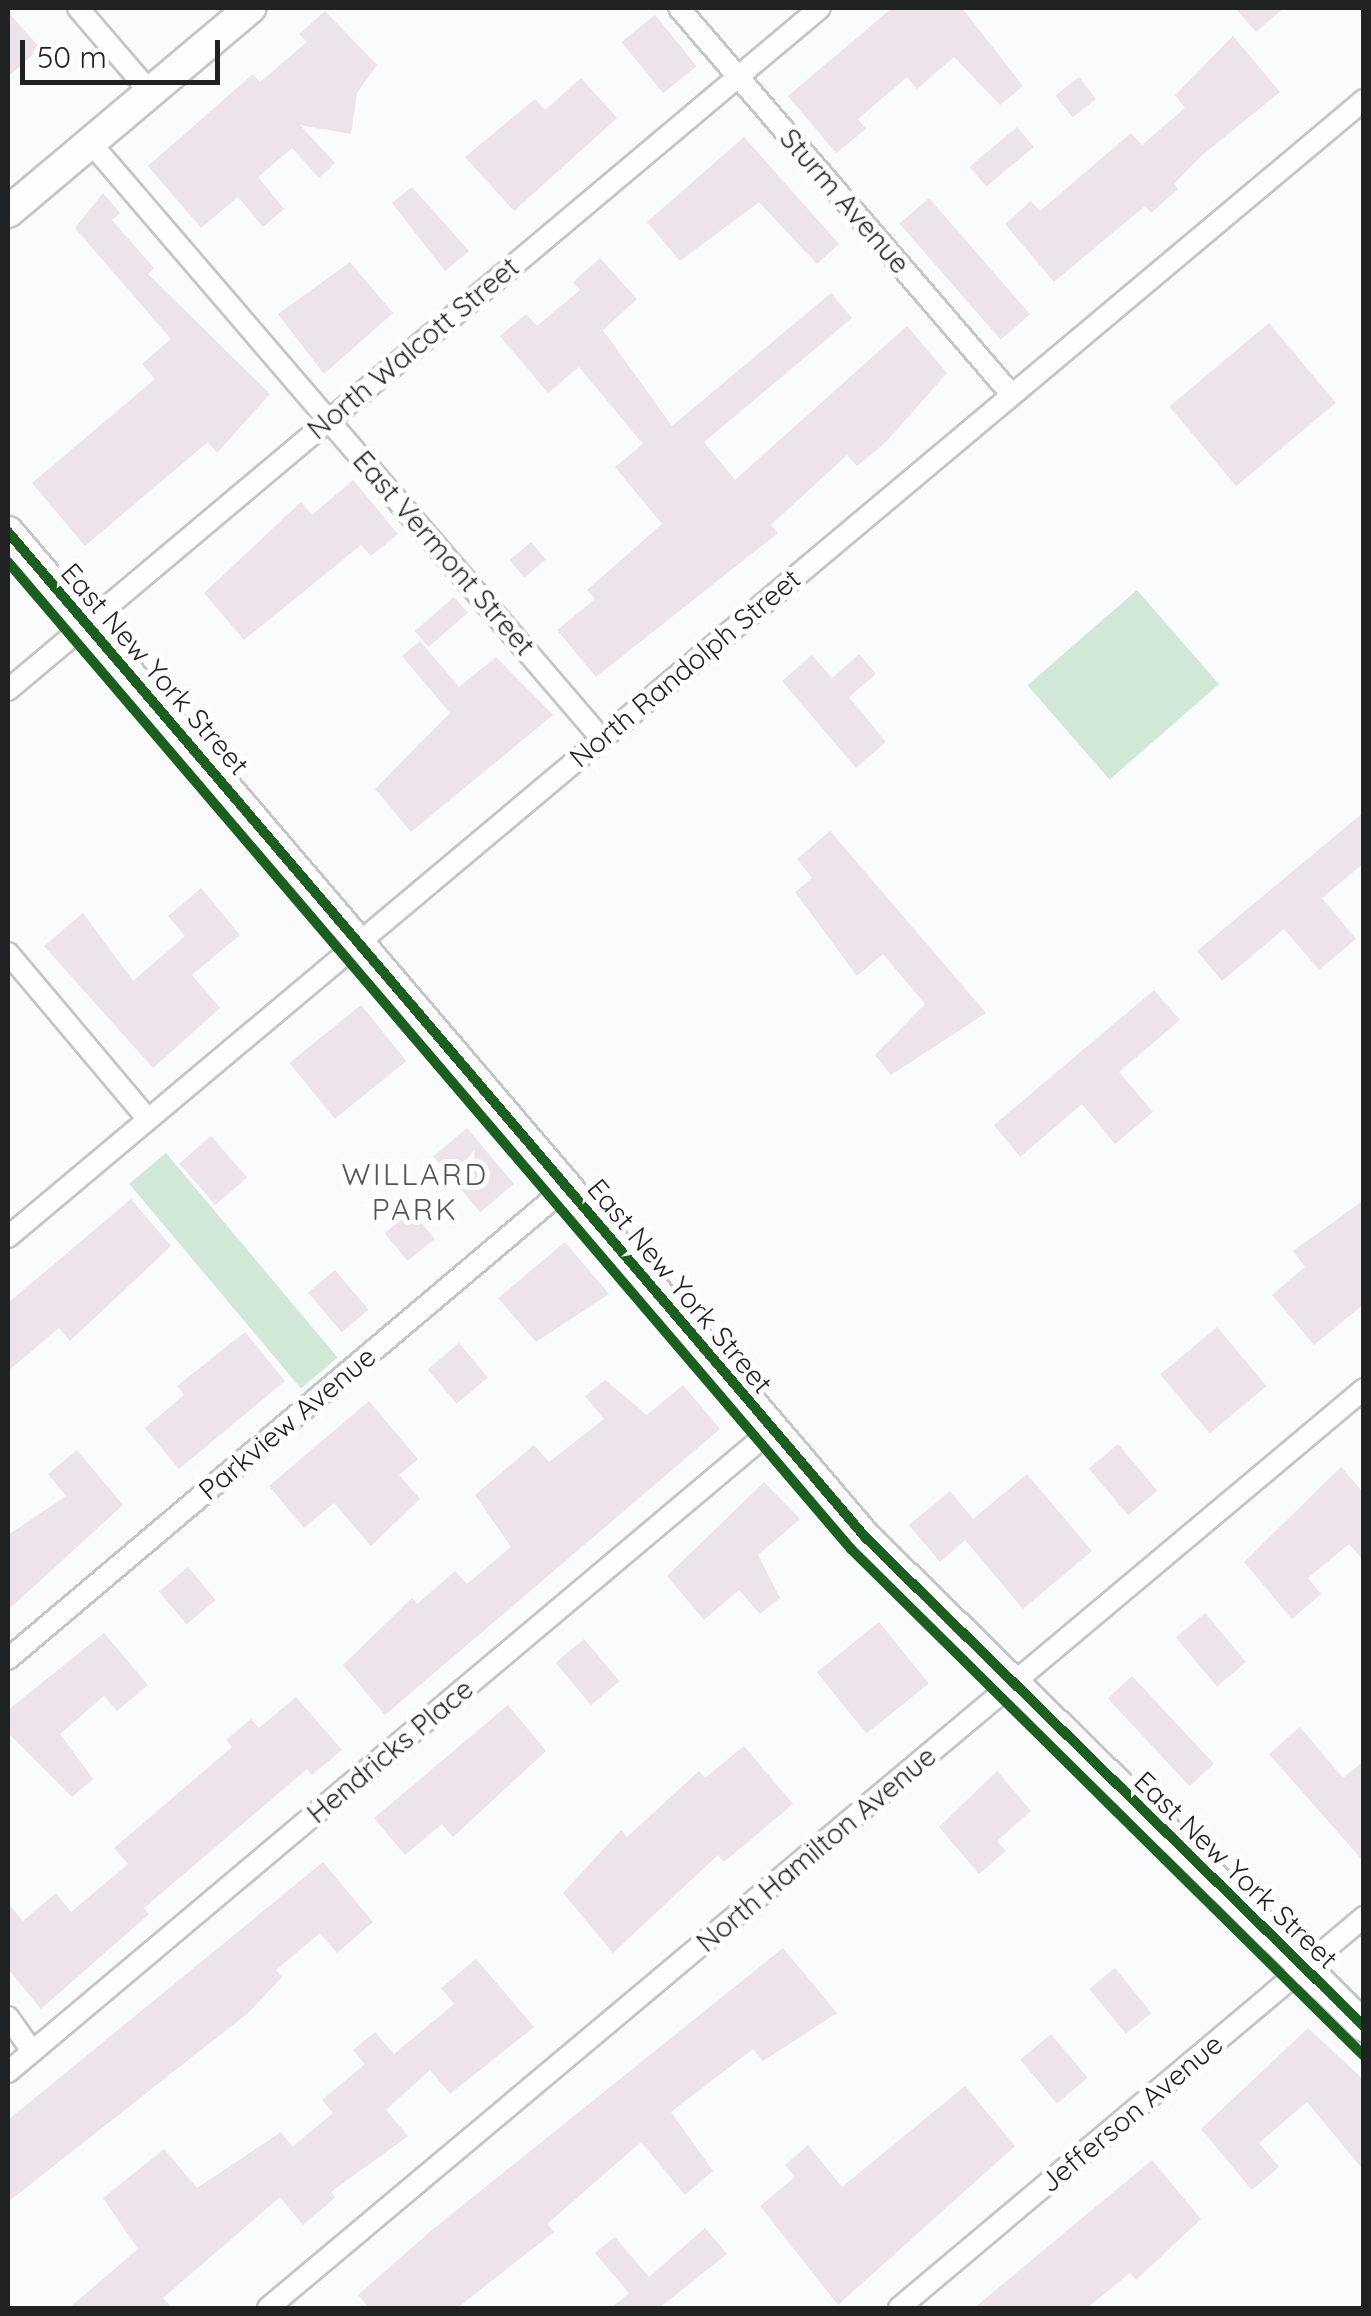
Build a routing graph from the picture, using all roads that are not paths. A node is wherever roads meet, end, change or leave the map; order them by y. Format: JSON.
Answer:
{"nodes":[{"id":1,"x":78,"y":8,"type":"edge"},
{"id":2,"x":250,"y":8,"type":"edge"},
{"id":3,"x":678,"y":8,"type":"edge"},
{"id":4,"x":820,"y":8,"type":"edge"},
{"id":5,"x":737,"y":75,"type":"junction"},
{"id":6,"x":150,"y":92,"type":"junction"},
{"id":7,"x":1364,"y":100,"type":"edge"},
{"id":8,"x":90,"y":142,"type":"junction"},
{"id":9,"x":8,"y":212,"type":"edge"},
{"id":10,"x":1012,"y":394,"type":"junction"},
{"id":11,"x":329,"y":419,"type":"junction"},
{"id":12,"x":8,"y":532,"type":"edge"},
{"id":13,"x":86,"y":624,"type":"junction"},
{"id":14,"x":8,"y":690,"type":"edge"},
{"id":15,"x":601,"y":738,"type":"junction"},
{"id":16,"x":357,"y":943,"type":"junction"},
{"id":17,"x":8,"y":953,"type":"edge"},
{"id":18,"x":148,"y":1119,"type":"junction"},
{"id":19,"x":566,"y":1188,"type":"junction"},
{"id":20,"x":8,"y":1237,"type":"edge"},
{"id":21,"x":1364,"y":1388,"type":"edge"},
{"id":22,"x":773,"y":1429,"type":"junction"},
{"id":23,"x":8,"y":1658,"type":"edge"},
{"id":24,"x":1014,"y":1684,"type":"junction"},
{"id":25,"x":1364,"y":1917,"type":"edge"},
{"id":26,"x":1304,"y":1967,"type":"junction"},
{"id":27,"x":8,"y":2017,"type":"edge"},
{"id":28,"x":1364,"y":2026,"type":"edge"},
{"id":29,"x":32,"y":2051,"type":"junction"},
{"id":30,"x":8,"y":2072,"type":"edge"},
{"id":31,"x":268,"y":2308,"type":"edge"},
{"id":32,"x":899,"y":2308,"type":"edge"}],
"edges":[{"from":1,"to":6,"type":"street"},
{"from":2,"to":6,"type":"main road"},
{"from":3,"to":5,"type":"street","name":"Sturm Avenue"},
{"from":4,"to":5,"type":"street","name":"North Walcott Street"},
{"from":5,"to":10,"type":"street","name":"Sturm Avenue"},
{"from":5,"to":11,"type":"street","name":"North Walcott Street"},
{"from":6,"to":8,"type":"main road"},
{"from":7,"to":10,"type":"street","name":"North Randolph Street"},
{"from":8,"to":9,"type":"main road"},
{"from":8,"to":11,"type":"street","name":"East Vermont Street"},
{"from":10,"to":15,"type":"street","name":"North Randolph Street"},
{"from":11,"to":13,"type":"street","name":"North Walcott Street"},
{"from":11,"to":15,"type":"street","name":"East Vermont Street"},
{"from":12,"to":13,"type":"main road","name":"East New York Street"},
{"from":13,"to":14,"type":"street","name":"North Walcott Street"},
{"from":13,"to":16,"type":"main road","name":"East New York Street"},
{"from":15,"to":16,"type":"street","name":"North Randolph Street"},
{"from":16,"to":18,"type":"street","name":"North Randolph Street"},
{"from":16,"to":19,"type":"main road","name":"East New York Street"},
{"from":17,"to":18,"type":"street"},
{"from":18,"to":20,"type":"street","name":"North Randolph Street"},
{"from":19,"to":22,"type":"main road","name":"East New York Street"},
{"from":19,"to":23,"type":"street","name":"Parkview Avenue"},
{"from":21,"to":24,"type":"street","name":"North Hamilton Avenue"},
{"from":22,"to":24,"type":"main road","name":"East New York Street"},
{"from":22,"to":29,"type":"street","name":"Hendricks Place"},
{"from":24,"to":26,"type":"main road","name":"East New York Street"},
{"from":24,"to":31,"type":"street","name":"North Hamilton Avenue"},
{"from":25,"to":26,"type":"street","name":"Jefferson Avenue"},
{"from":26,"to":28,"type":"main road","name":"East New York Street"},
{"from":26,"to":32,"type":"street","name":"Jefferson Avenue"},
{"from":27,"to":29,"type":"street"},
{"from":29,"to":30,"type":"street","name":"Hendricks Place"}]}
